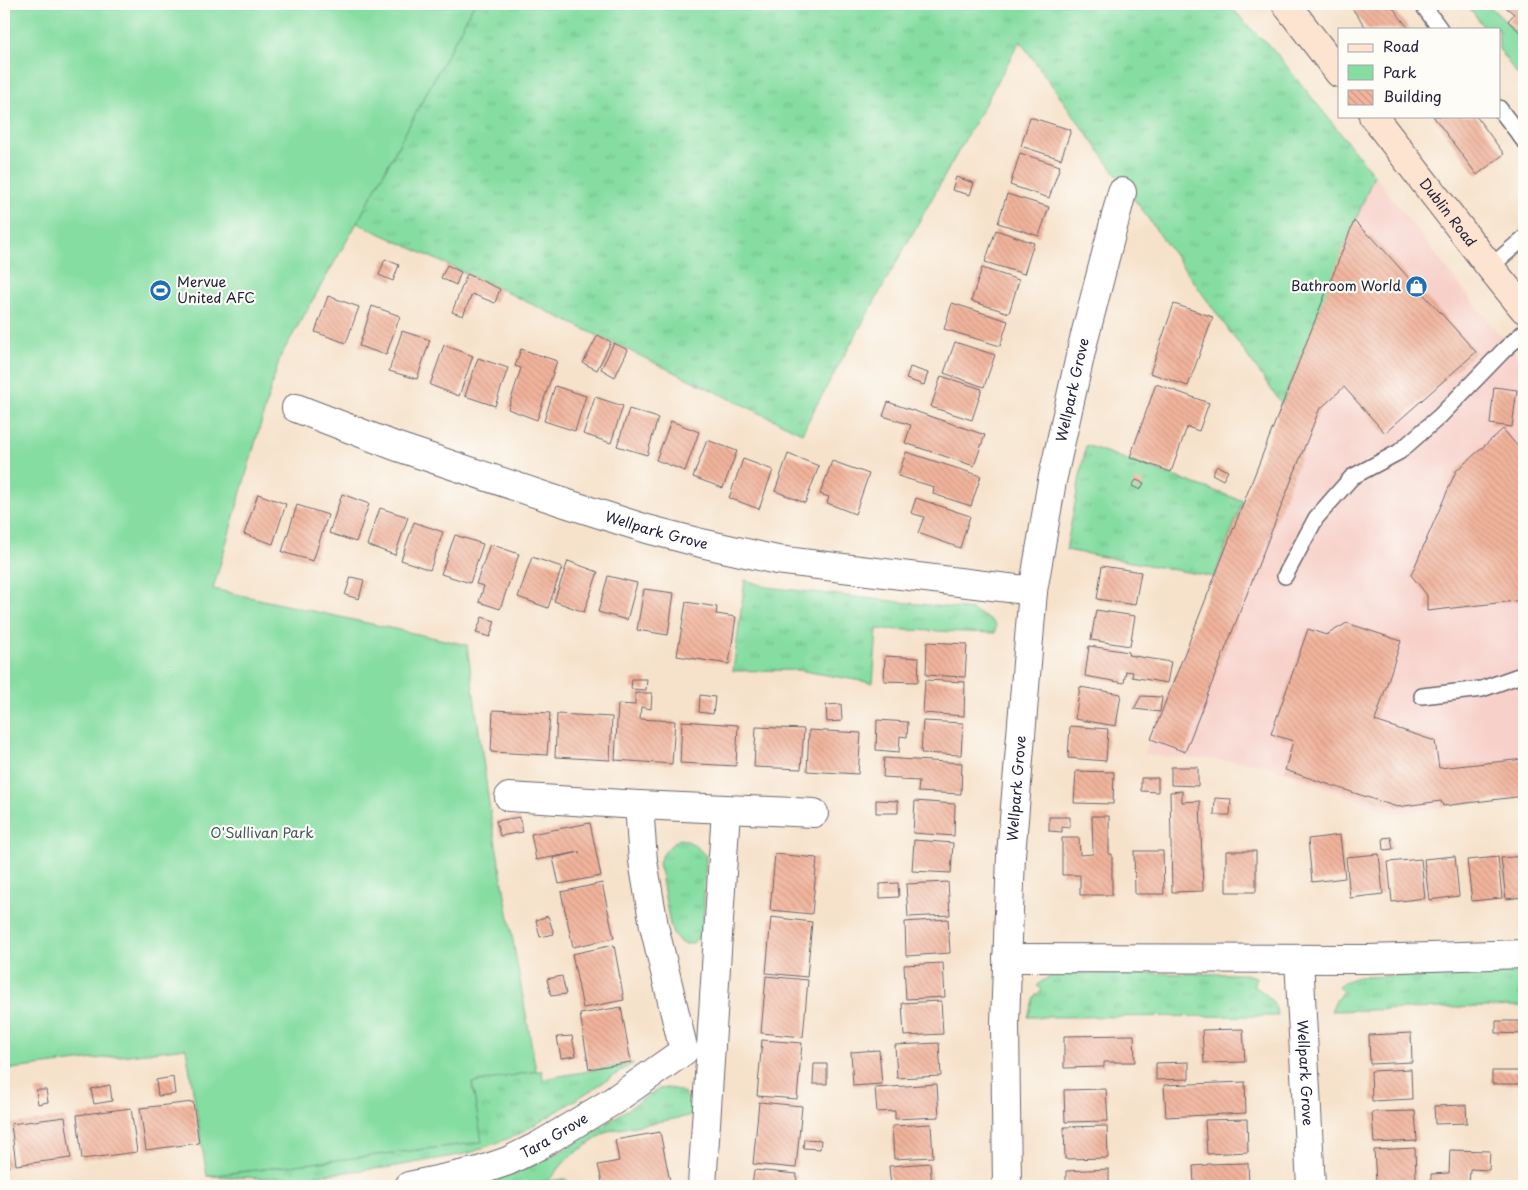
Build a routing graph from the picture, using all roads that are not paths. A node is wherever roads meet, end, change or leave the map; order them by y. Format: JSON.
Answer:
{"nodes":[{"id":1,"x":1286,"y":4,"type":"edge"},
{"id":2,"x":1422,"y":4,"type":"edge"},
{"id":3,"x":1439,"y":28,"type":"edge"},
{"id":4,"x":1338,"y":72,"type":"edge"},
{"id":5,"x":1500,"y":109,"type":"edge"},
{"id":6,"x":1375,"y":118,"type":"edge"},
{"id":7,"x":1524,"y":141,"type":"edge"},
{"id":8,"x":1122,"y":192,"type":"dead end"},
{"id":9,"x":1524,"y":238,"type":"edge"},
{"id":10,"x":1490,"y":267,"type":"junction"},
{"id":11,"x":1524,"y":309,"type":"edge"},
{"id":12,"x":1524,"y":332,"type":"edge"},
{"id":13,"x":296,"y":408,"type":"dead end"},
{"id":14,"x":1285,"y":576,"type":"dead end"},
{"id":15,"x":1032,"y":591,"type":"junction"},
{"id":16,"x":1524,"y":674,"type":"edge"},
{"id":17,"x":1422,"y":696,"type":"dead end"},
{"id":18,"x":509,"y":797,"type":"dead end"},
{"id":19,"x":638,"y":805,"type":"junction"},
{"id":20,"x":726,"y":810,"type":"junction"},
{"id":21,"x":814,"y":813,"type":"dead end"},
{"id":22,"x":1524,"y":954,"type":"edge"},
{"id":23,"x":1007,"y":958,"type":"junction"},
{"id":24,"x":1299,"y":959,"type":"junction"},
{"id":25,"x":684,"y":1051,"type":"junction"},
{"id":26,"x":711,"y":1052,"type":"junction"},
{"id":27,"x":409,"y":1186,"type":"edge"},
{"id":28,"x":702,"y":1186,"type":"edge"},
{"id":29,"x":1007,"y":1186,"type":"edge"},
{"id":30,"x":1311,"y":1186,"type":"edge"}],
"edges":[{"from":1,"to":4,"type":"main road"},
{"from":2,"to":3,"type":"lane"},
{"from":5,"to":7,"type":"lane"},
{"from":6,"to":10,"type":"main road","name":"Dublin Road"},
{"from":8,"to":15,"type":"street","name":"Wellpark Grove"},
{"from":9,"to":10,"type":"lane"},
{"from":10,"to":11,"type":"main road","name":"Dublin Road"},
{"from":12,"to":14,"type":"lane"},
{"from":13,"to":15,"type":"street","name":"Wellpark Grove"},
{"from":15,"to":23,"type":"street","name":"Wellpark Grove"},
{"from":16,"to":17,"type":"lane"},
{"from":18,"to":19,"type":"street"},
{"from":19,"to":20,"type":"street"},
{"from":19,"to":25,"type":"street"},
{"from":20,"to":21,"type":"street"},
{"from":20,"to":26,"type":"street"},
{"from":22,"to":24,"type":"street"},
{"from":23,"to":24,"type":"street"},
{"from":23,"to":29,"type":"street","name":"Wellpark Grove"},
{"from":24,"to":30,"type":"street","name":"Wellpark Grove"},
{"from":25,"to":26,"type":"street"},
{"from":25,"to":27,"type":"street","name":"Tara Grove"},
{"from":26,"to":28,"type":"street"}]}
